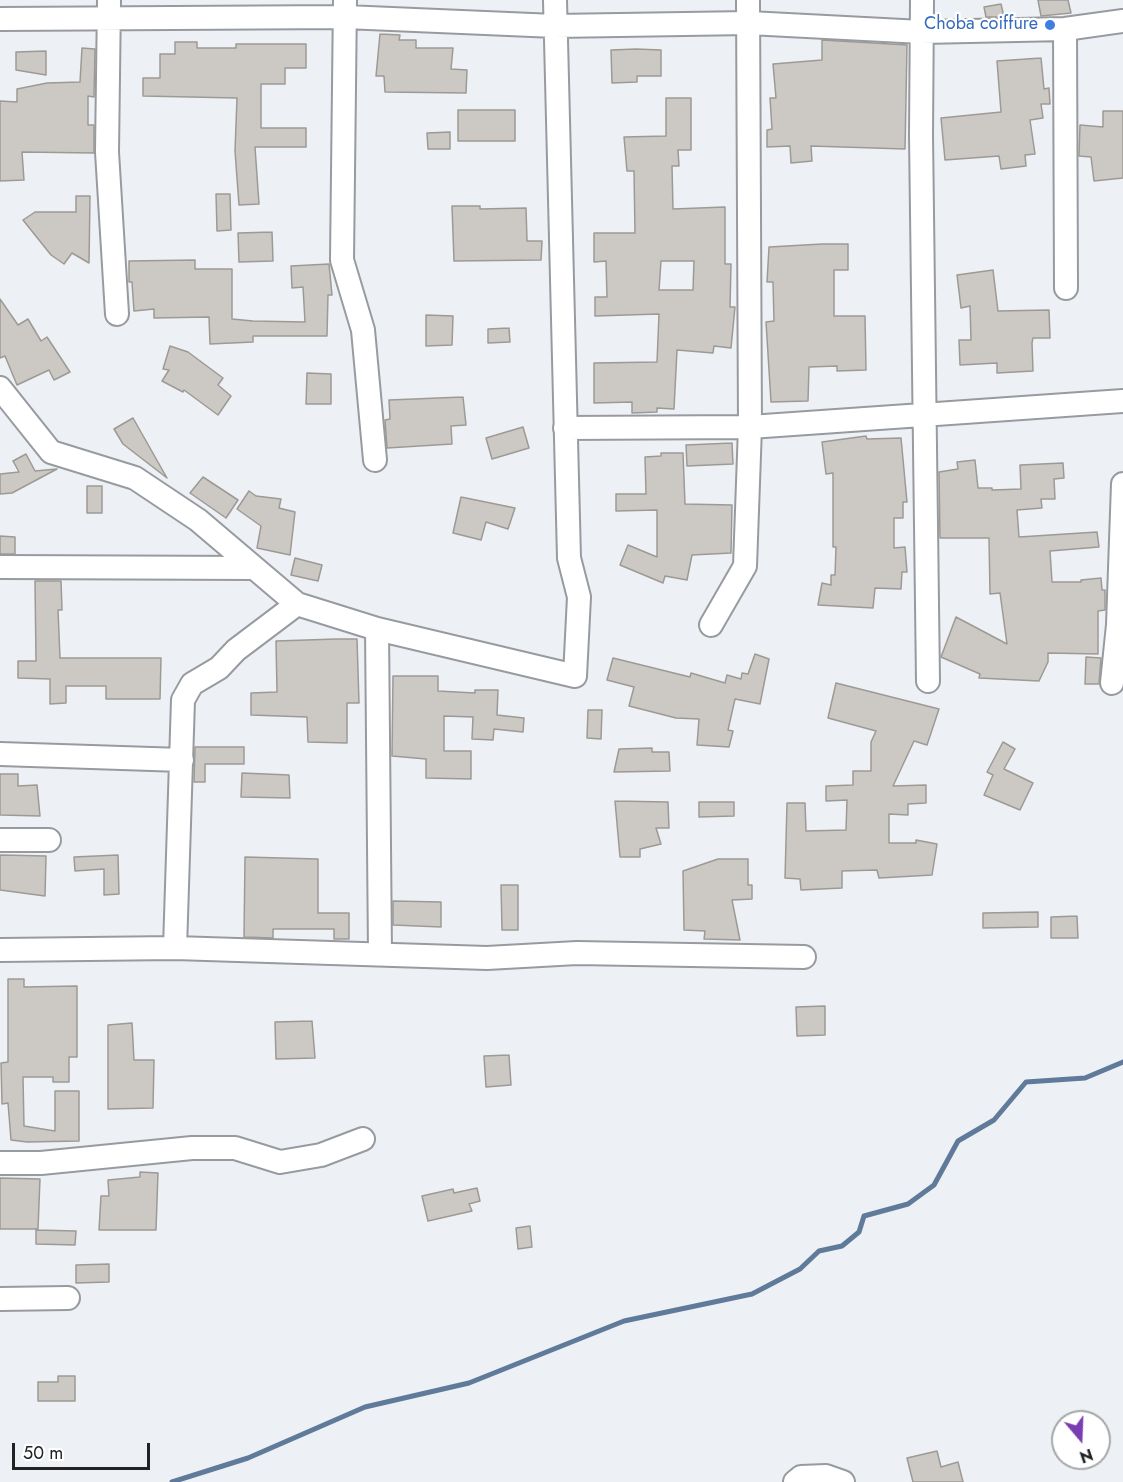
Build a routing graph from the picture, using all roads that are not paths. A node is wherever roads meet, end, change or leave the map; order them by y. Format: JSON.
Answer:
{"nodes":[{"id":1,"x":555,"y":0,"type":"edge"},
{"id":2,"x":748,"y":0,"type":"edge"},
{"id":3,"x":922,"y":0,"type":"edge"},
{"id":4,"x":345,"y":8,"type":"edge"},
{"id":5,"x":109,"y":9,"type":"edge"},
{"id":6,"x":0,"y":19,"type":"edge"},
{"id":7,"x":1123,"y":21,"type":"edge"},
{"id":8,"x":749,"y":23,"type":"junction"},
{"id":9,"x":555,"y":27,"type":"junction"},
{"id":10,"x":1065,"y":30,"type":"junction"},
{"id":11,"x":922,"y":32,"type":"junction"},
{"id":12,"x":1066,"y":288,"type":"dead end"},
{"id":13,"x":117,"y":314,"type":"dead end"},
{"id":14,"x":0,"y":388,"type":"edge"},
{"id":15,"x":1123,"y":401,"type":"edge"},
{"id":16,"x":925,"y":414,"type":"junction"},
{"id":17,"x":750,"y":427,"type":"junction"},
{"id":18,"x":565,"y":428,"type":"junction"},
{"id":19,"x":375,"y":460,"type":"dead end"},
{"id":20,"x":1123,"y":484,"type":"edge"},
{"id":21,"x":0,"y":567,"type":"edge"},
{"id":22,"x":254,"y":568,"type":"junction"},
{"id":23,"x":297,"y":604,"type":"junction"},
{"id":24,"x":711,"y":625,"type":"dead end"},
{"id":25,"x":377,"y":629,"type":"junction"},
{"id":26,"x":928,"y":681,"type":"dead end"},
{"id":27,"x":1112,"y":683,"type":"dead end"},
{"id":28,"x":0,"y":754,"type":"edge"},
{"id":29,"x":182,"y":760,"type":"junction"},
{"id":30,"x":0,"y":840,"type":"edge"},
{"id":31,"x":48,"y":840,"type":"dead end"},
{"id":32,"x":175,"y":948,"type":"junction"},
{"id":33,"x":0,"y":950,"type":"edge"},
{"id":34,"x":380,"y":953,"type":"junction"},
{"id":35,"x":804,"y":957,"type":"dead end"},
{"id":36,"x":363,"y":1138,"type":"dead end"},
{"id":37,"x":0,"y":1163,"type":"edge"},
{"id":38,"x":68,"y":1298,"type":"dead end"},
{"id":39,"x":0,"y":1299,"type":"edge"},
{"id":40,"x":795,"y":1482,"type":"edge"},
{"id":41,"x":843,"y":1482,"type":"edge"}],
"edges":[{"from":1,"to":9,"type":"street"},
{"from":2,"to":8,"type":"street"},
{"from":3,"to":11,"type":"street"},
{"from":4,"to":5,"type":"street"},
{"from":4,"to":9,"type":"street"},
{"from":4,"to":19,"type":"street"},
{"from":5,"to":6,"type":"street"},
{"from":5,"to":13,"type":"street"},
{"from":7,"to":10,"type":"street"},
{"from":8,"to":9,"type":"street"},
{"from":8,"to":11,"type":"street"},
{"from":8,"to":17,"type":"street"},
{"from":9,"to":18,"type":"street"},
{"from":10,"to":11,"type":"street"},
{"from":10,"to":12,"type":"street"},
{"from":11,"to":16,"type":"street"},
{"from":14,"to":22,"type":"street"},
{"from":15,"to":16,"type":"street"},
{"from":16,"to":17,"type":"street"},
{"from":16,"to":26,"type":"street"},
{"from":17,"to":18,"type":"street"},
{"from":17,"to":24,"type":"street"},
{"from":18,"to":25,"type":"street"},
{"from":20,"to":27,"type":"street"},
{"from":21,"to":22,"type":"street"},
{"from":22,"to":23,"type":"street"},
{"from":23,"to":25,"type":"street"},
{"from":23,"to":29,"type":"street"},
{"from":25,"to":34,"type":"street"},
{"from":28,"to":29,"type":"street"},
{"from":29,"to":32,"type":"street"},
{"from":30,"to":31,"type":"street"},
{"from":32,"to":33,"type":"street"},
{"from":32,"to":34,"type":"street"},
{"from":34,"to":35,"type":"street"},
{"from":36,"to":37,"type":"street"},
{"from":38,"to":39,"type":"street"},
{"from":40,"to":41,"type":"street"}]}
